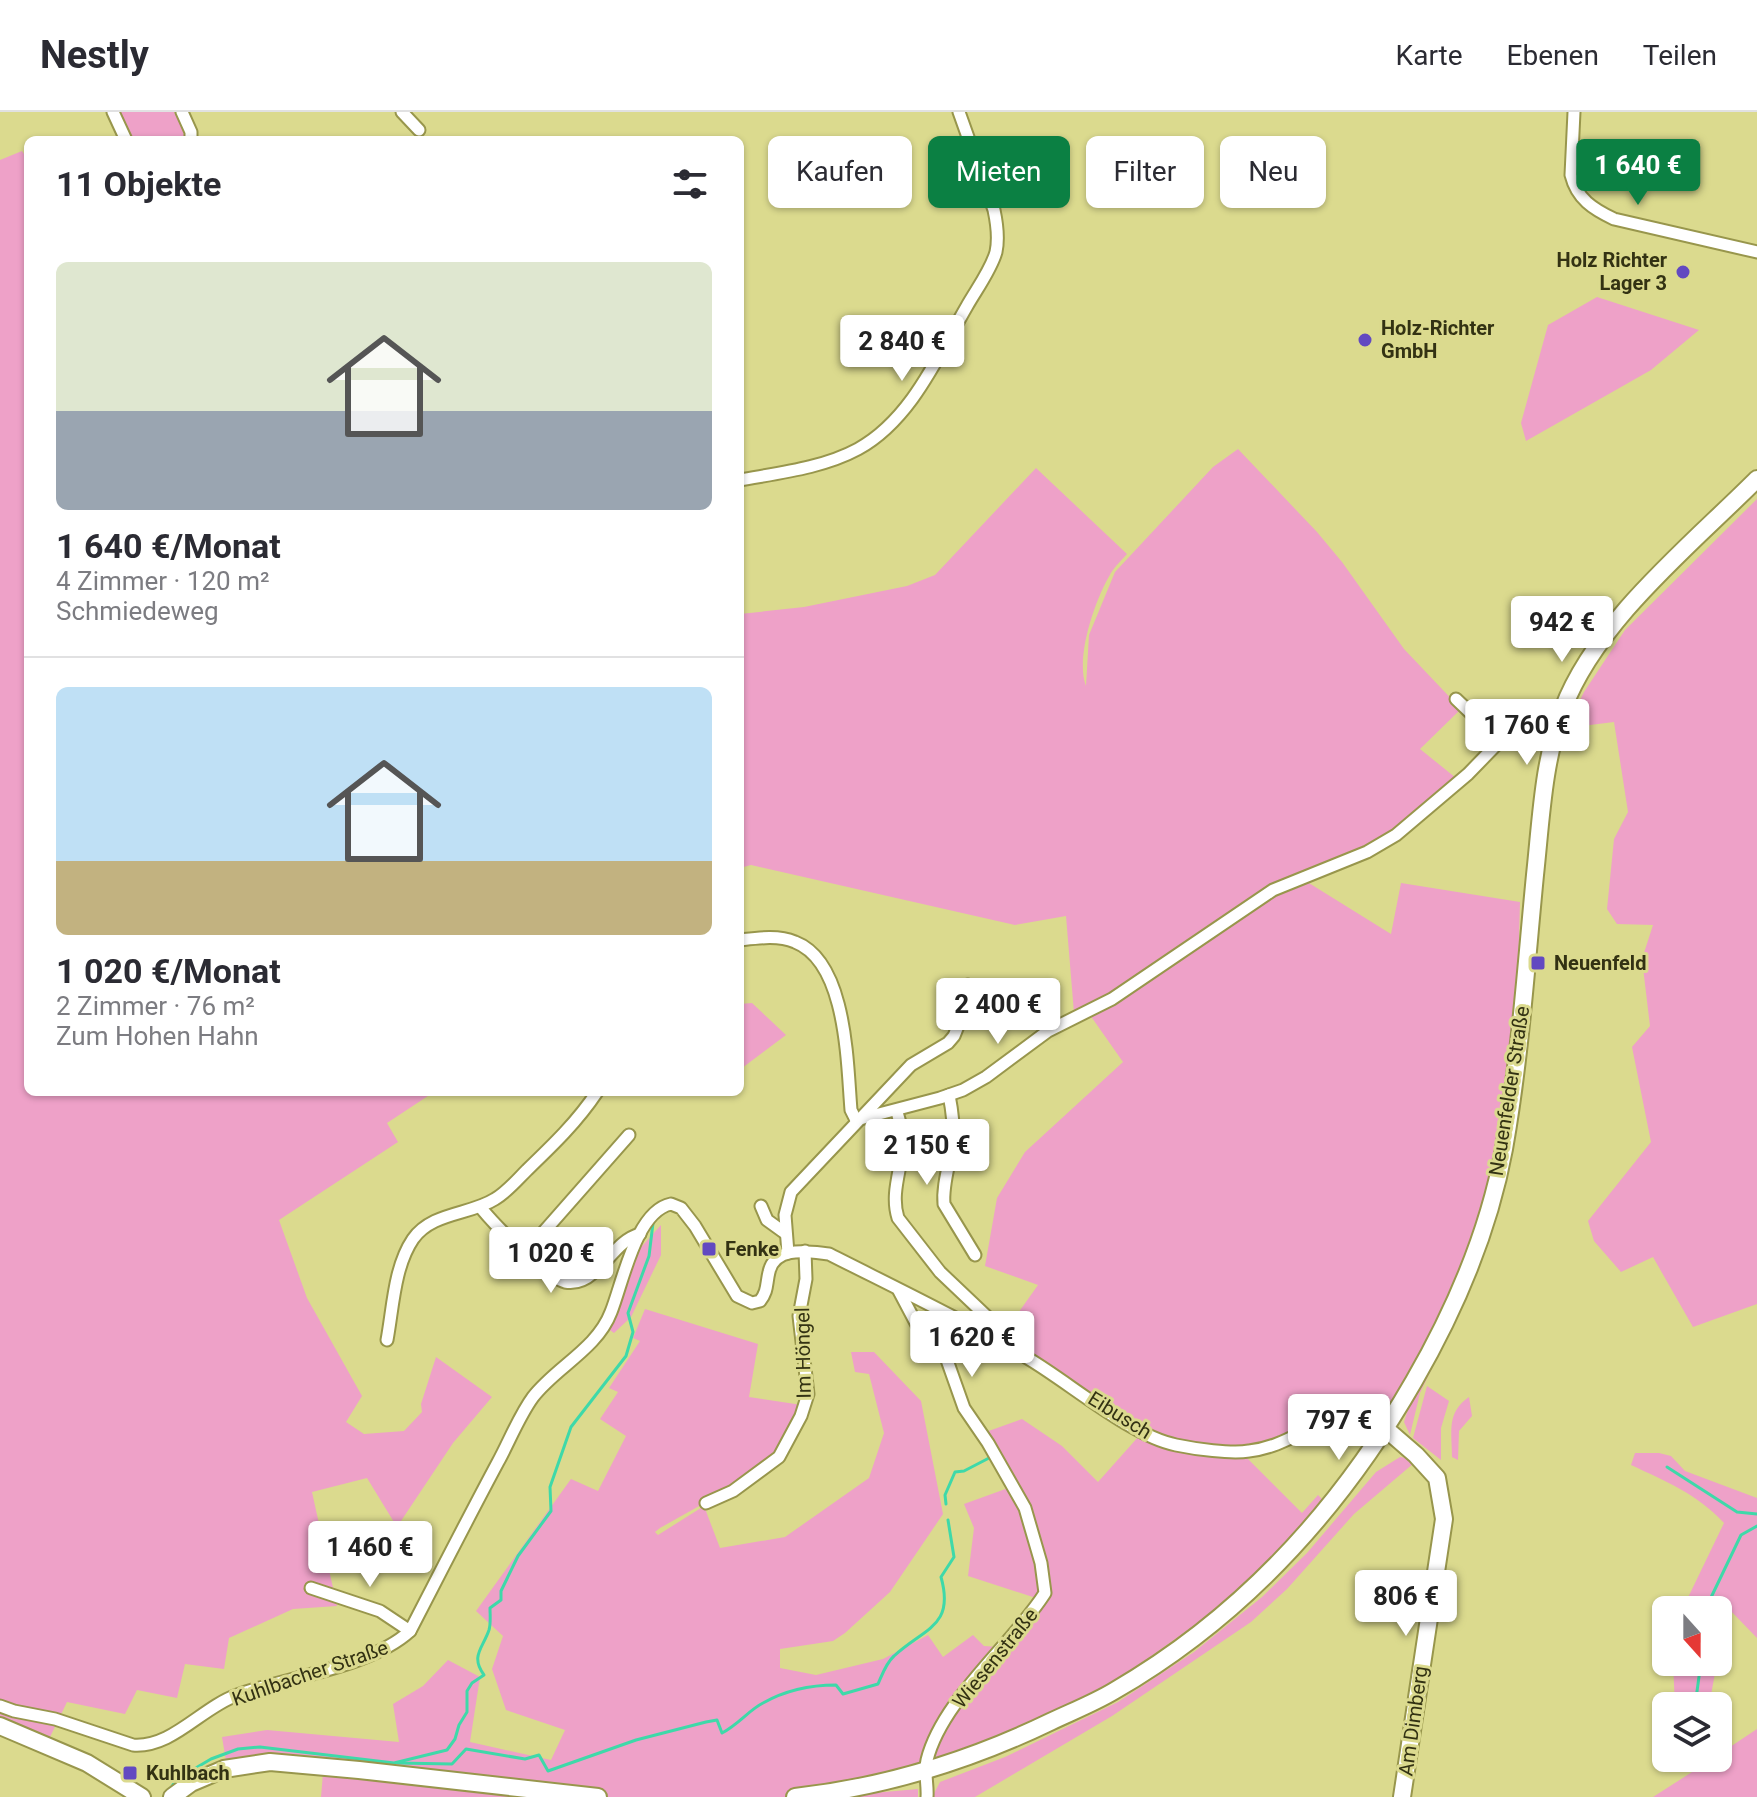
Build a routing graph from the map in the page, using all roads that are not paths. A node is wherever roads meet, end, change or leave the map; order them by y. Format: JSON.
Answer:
{"nodes":[{"id":1,"x":113,"y":112,"type":"edge"},
{"id":2,"x":182,"y":112,"type":"edge"},
{"id":3,"x":402,"y":112,"type":"edge"},
{"id":4,"x":959,"y":112,"type":"edge"},
{"id":5,"x":1574,"y":112,"type":"edge"},
{"id":6,"x":419,"y":130,"type":"dead end"},
{"id":7,"x":124,"y":136,"type":"edge"},
{"id":8,"x":191,"y":136,"type":"edge"},
{"id":9,"x":1757,"y":252,"type":"edge"},
{"id":10,"x":744,"y":479,"type":"edge"},
{"id":11,"x":1757,"y":479,"type":"edge"},
{"id":12,"x":1456,"y":699,"type":"dead end"},
{"id":13,"x":1554,"y":737,"type":"junction"},
{"id":14,"x":1500,"y":741,"type":"junction"},
{"id":15,"x":744,"y":940,"type":"edge"},
{"id":16,"x":968,"y":985,"type":"dead end"},
{"id":17,"x":949,"y":1095,"type":"junction"},
{"id":18,"x":594,"y":1096,"type":"edge"},
{"id":19,"x":897,"y":1112,"type":"junction"},
{"id":20,"x":856,"y":1120,"type":"junction"},
{"id":21,"x":629,"y":1135,"type":"dead end"},
{"id":22,"x":761,"y":1206,"type":"dead end"},
{"id":23,"x":481,"y":1208,"type":"junction"},
{"id":24,"x":785,"y":1233,"type":"junction"},
{"id":25,"x":640,"y":1234,"type":"junction"},
{"id":26,"x":805,"y":1251,"type":"junction"},
{"id":27,"x":526,"y":1252,"type":"junction"},
{"id":28,"x":788,"y":1253,"type":"junction"},
{"id":29,"x":975,"y":1255,"type":"dead end"},
{"id":30,"x":899,"y":1291,"type":"junction"},
{"id":31,"x":387,"y":1340,"type":"dead end"},
{"id":32,"x":1026,"y":1357,"type":"junction"},
{"id":33,"x":1386,"y":1429,"type":"junction"},
{"id":34,"x":706,"y":1503,"type":"dead end"},
{"id":35,"x":311,"y":1588,"type":"dead end"},
{"id":36,"x":410,"y":1631,"type":"junction"},
{"id":37,"x":0,"y":1706,"type":"edge"},
{"id":38,"x":0,"y":1726,"type":"edge"},
{"id":39,"x":926,"y":1771,"type":"junction"},
{"id":40,"x":142,"y":1797,"type":"edge"},
{"id":41,"x":172,"y":1797,"type":"edge"},
{"id":42,"x":598,"y":1797,"type":"edge"},
{"id":43,"x":795,"y":1797,"type":"edge"},
{"id":44,"x":927,"y":1797,"type":"edge"},
{"id":45,"x":1402,"y":1797,"type":"edge"}],
"edges":[{"from":1,"to":7,"type":"street"},
{"from":2,"to":8,"type":"street"},
{"from":3,"to":6,"type":"street"},
{"from":4,"to":10,"type":"street"},
{"from":5,"to":9,"type":"street"},
{"from":11,"to":13,"type":"main road","name":"Neuenfelder Straße"},
{"from":12,"to":14,"type":"street"},
{"from":13,"to":14,"type":"street"},
{"from":13,"to":33,"type":"main road","name":"Neuenfelder Straße"},
{"from":14,"to":17,"type":"street"},
{"from":15,"to":20,"type":"street"},
{"from":16,"to":20,"type":"street"},
{"from":17,"to":19,"type":"street"},
{"from":17,"to":29,"type":"street"},
{"from":18,"to":23,"type":"street"},
{"from":19,"to":20,"type":"street"},
{"from":19,"to":32,"type":"street"},
{"from":20,"to":24,"type":"street"},
{"from":21,"to":27,"type":"street"},
{"from":22,"to":24,"type":"street"},
{"from":23,"to":27,"type":"street"},
{"from":23,"to":31,"type":"street"},
{"from":24,"to":28,"type":"street"},
{"from":25,"to":27,"type":"street"},
{"from":25,"to":28,"type":"street"},
{"from":25,"to":36,"type":"street","name":"Kuhlbacher Straße"},
{"from":26,"to":28,"type":"street","name":"Eibusch"},
{"from":26,"to":30,"type":"street","name":"Eibusch"},
{"from":26,"to":34,"type":"street","name":"Im Höngel"},
{"from":30,"to":32,"type":"street","name":"Eibusch"},
{"from":30,"to":39,"type":"street","name":"Wiesenstraße"},
{"from":32,"to":33,"type":"street","name":"Eibusch"},
{"from":33,"to":39,"type":"main road","name":"Neuenfelder Straße"},
{"from":33,"to":45,"type":"main road","name":"Am Dimberg"},
{"from":35,"to":36,"type":"street"},
{"from":36,"to":37,"type":"street","name":"Kuhlbacher Straße"},
{"from":38,"to":40,"type":"main road"},
{"from":39,"to":43,"type":"main road","name":"Neuenfelder Straße"},
{"from":39,"to":44,"type":"street"},
{"from":41,"to":42,"type":"main road"}]}
